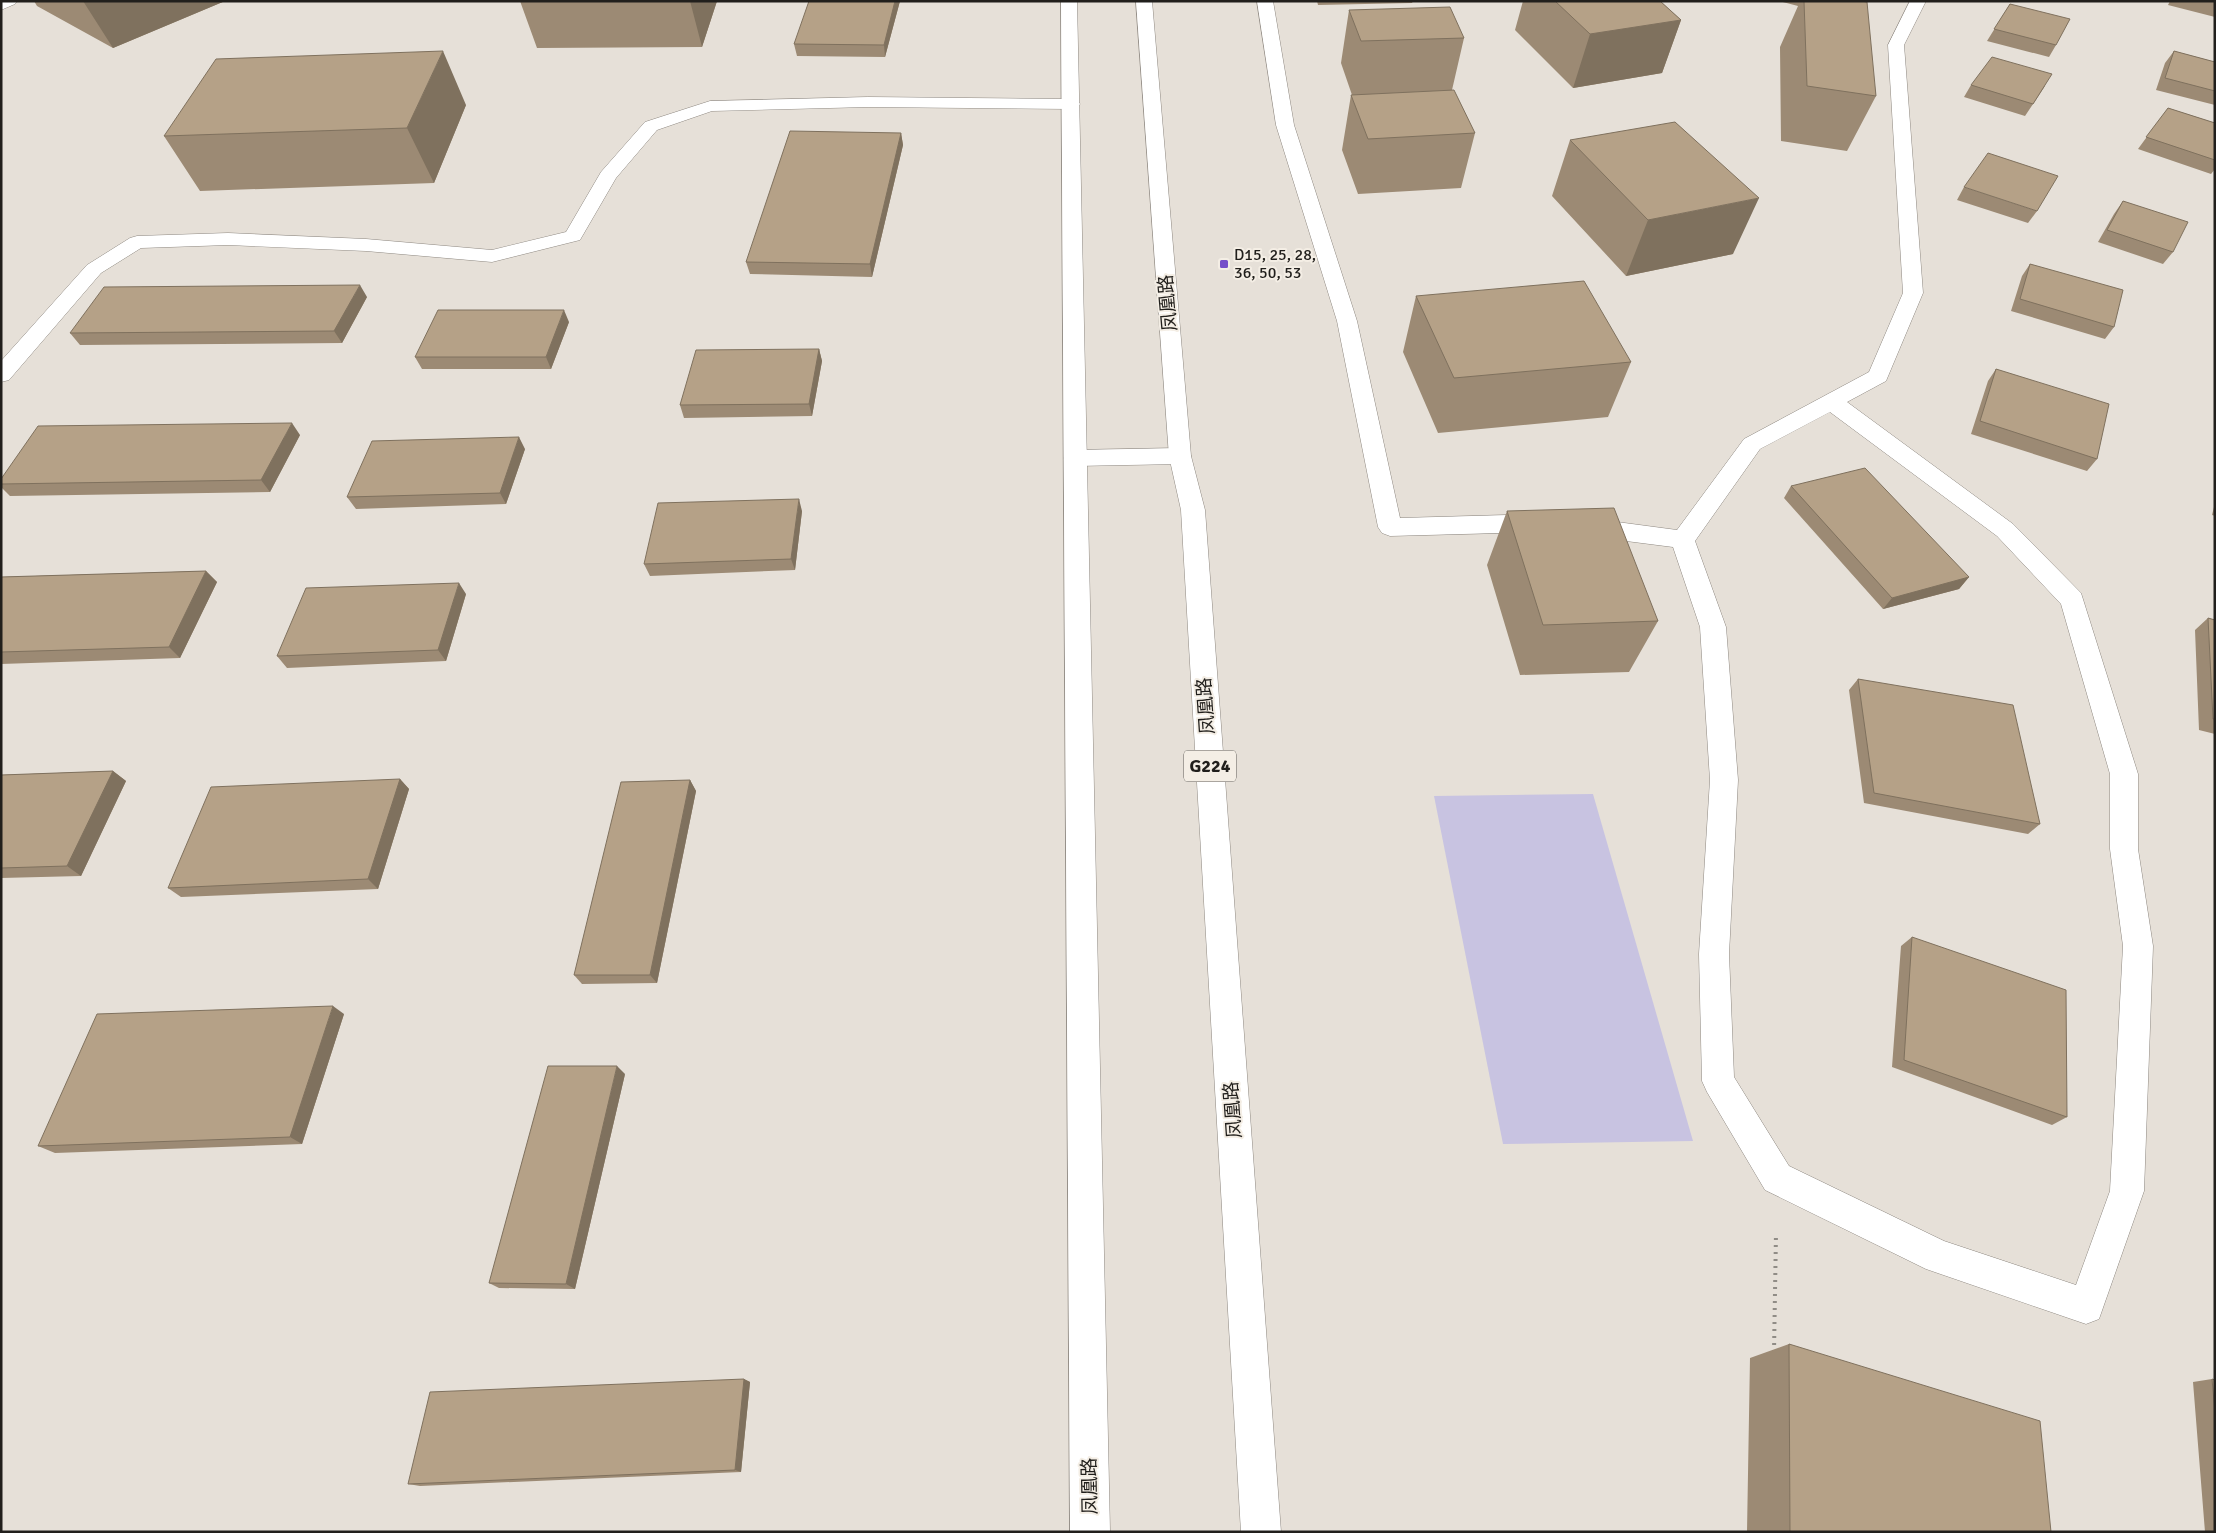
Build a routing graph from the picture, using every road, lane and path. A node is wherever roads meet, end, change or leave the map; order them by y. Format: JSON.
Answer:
{"nodes":[{"id":1,"x":9,"y":1,"type":"edge"},
{"id":2,"x":1069,"y":1,"type":"edge"},
{"id":3,"x":1144,"y":1,"type":"edge"},
{"id":4,"x":1265,"y":1,"type":"edge"},
{"id":5,"x":1918,"y":1,"type":"edge"},
{"id":6,"x":1,"y":5,"type":"edge"},
{"id":7,"x":1071,"y":104,"type":"junction"},
{"id":8,"x":1,"y":375,"type":"edge"},
{"id":9,"x":1830,"y":401,"type":"junction"},
{"id":10,"x":1180,"y":456,"type":"junction"},
{"id":11,"x":1075,"y":458,"type":"junction"},
{"id":12,"x":1683,"y":540,"type":"junction"},
{"id":13,"x":1777,"y":1178,"type":"junction"},
{"id":14,"x":1774,"y":1356,"type":"dead end"},
{"id":15,"x":1090,"y":1532,"type":"edge"},
{"id":16,"x":1260,"y":1532,"type":"edge"}],
"edges":[{"from":1,"to":6,"type":"main road"},
{"from":2,"to":7,"type":"main road","name":"凤凰路"},
{"from":3,"to":10,"type":"main road","name":"凤凰路","number":"G224"},
{"from":4,"to":12,"type":"main road"},
{"from":5,"to":9,"type":"main road"},
{"from":7,"to":8,"type":"main road"},
{"from":7,"to":11,"type":"main road","name":"凤凰路"},
{"from":9,"to":12,"type":"main road"},
{"from":9,"to":13,"type":"main road"},
{"from":10,"to":11,"type":"main road"},
{"from":10,"to":16,"type":"main road","name":"凤凰路","number":"G224"},
{"from":11,"to":15,"type":"main road","name":"凤凰路"},
{"from":12,"to":13,"type":"main road"},
{"from":13,"to":14,"type":"path"}]}
